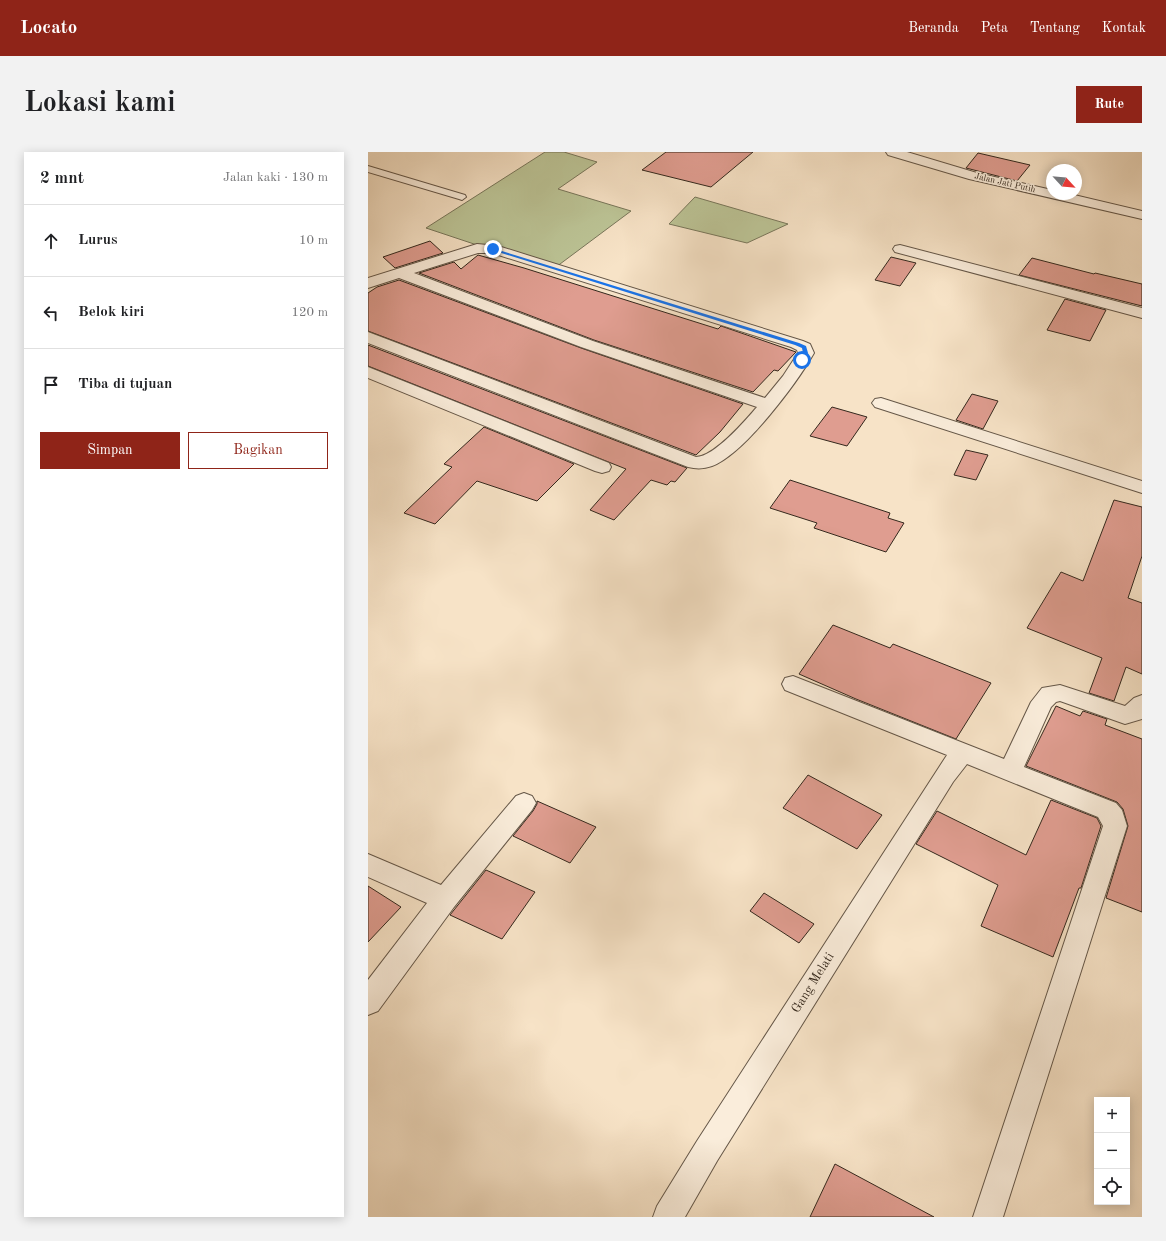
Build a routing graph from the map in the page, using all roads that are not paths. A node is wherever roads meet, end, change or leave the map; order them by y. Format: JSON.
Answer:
{"nodes":[{"id":1,"x":896,"y":152,"type":"edge"},
{"id":2,"x":368,"y":169,"type":"edge"},
{"id":3,"x":462,"y":196,"type":"dead end"},
{"id":4,"x":1142,"y":215,"type":"edge"},
{"id":5,"x":900,"y":249,"type":"dead end"},
{"id":6,"x":399,"y":273,"type":"junction"},
{"id":7,"x":368,"y":283,"type":"edge"},
{"id":8,"x":1142,"y":313,"type":"edge"},
{"id":9,"x":368,"y":336,"type":"edge"},
{"id":10,"x":368,"y":372,"type":"edge"},
{"id":11,"x":881,"y":403,"type":"dead end"},
{"id":12,"x":768,"y":405,"type":"junction"},
{"id":13,"x":602,"y":467,"type":"dead end"},
{"id":14,"x":1142,"y":487,"type":"edge"},
{"id":15,"x":793,"y":684,"type":"dead end"},
{"id":16,"x":1142,"y":704,"type":"edge"},
{"id":17,"x":963,"y":751,"type":"junction"},
{"id":18,"x":1010,"y":771,"type":"junction"},
{"id":19,"x":524,"y":803,"type":"dead end"},
{"id":20,"x":368,"y":865,"type":"edge"},
{"id":21,"x":445,"y":899,"type":"junction"},
{"id":22,"x":368,"y":1002,"type":"edge"},
{"id":23,"x":668,"y":1217,"type":"edge"},
{"id":24,"x":988,"y":1217,"type":"edge"}],
"edges":[{"from":1,"to":4,"type":"street","name":"Jalan Jati Putih"},
{"from":2,"to":3,"type":"lane"},
{"from":5,"to":8,"type":"street"},
{"from":6,"to":7,"type":"street"},
{"from":6,"to":12,"type":"street"},
{"from":6,"to":12,"type":"street"},
{"from":9,"to":12,"type":"street"},
{"from":10,"to":13,"type":"street"},
{"from":11,"to":14,"type":"street"},
{"from":15,"to":17,"type":"street"},
{"from":16,"to":18,"type":"street"},
{"from":17,"to":18,"type":"street"},
{"from":17,"to":23,"type":"street","name":"Gang Melati"},
{"from":18,"to":24,"type":"street"},
{"from":19,"to":21,"type":"street"},
{"from":20,"to":21,"type":"street"},
{"from":21,"to":22,"type":"street"}]}
